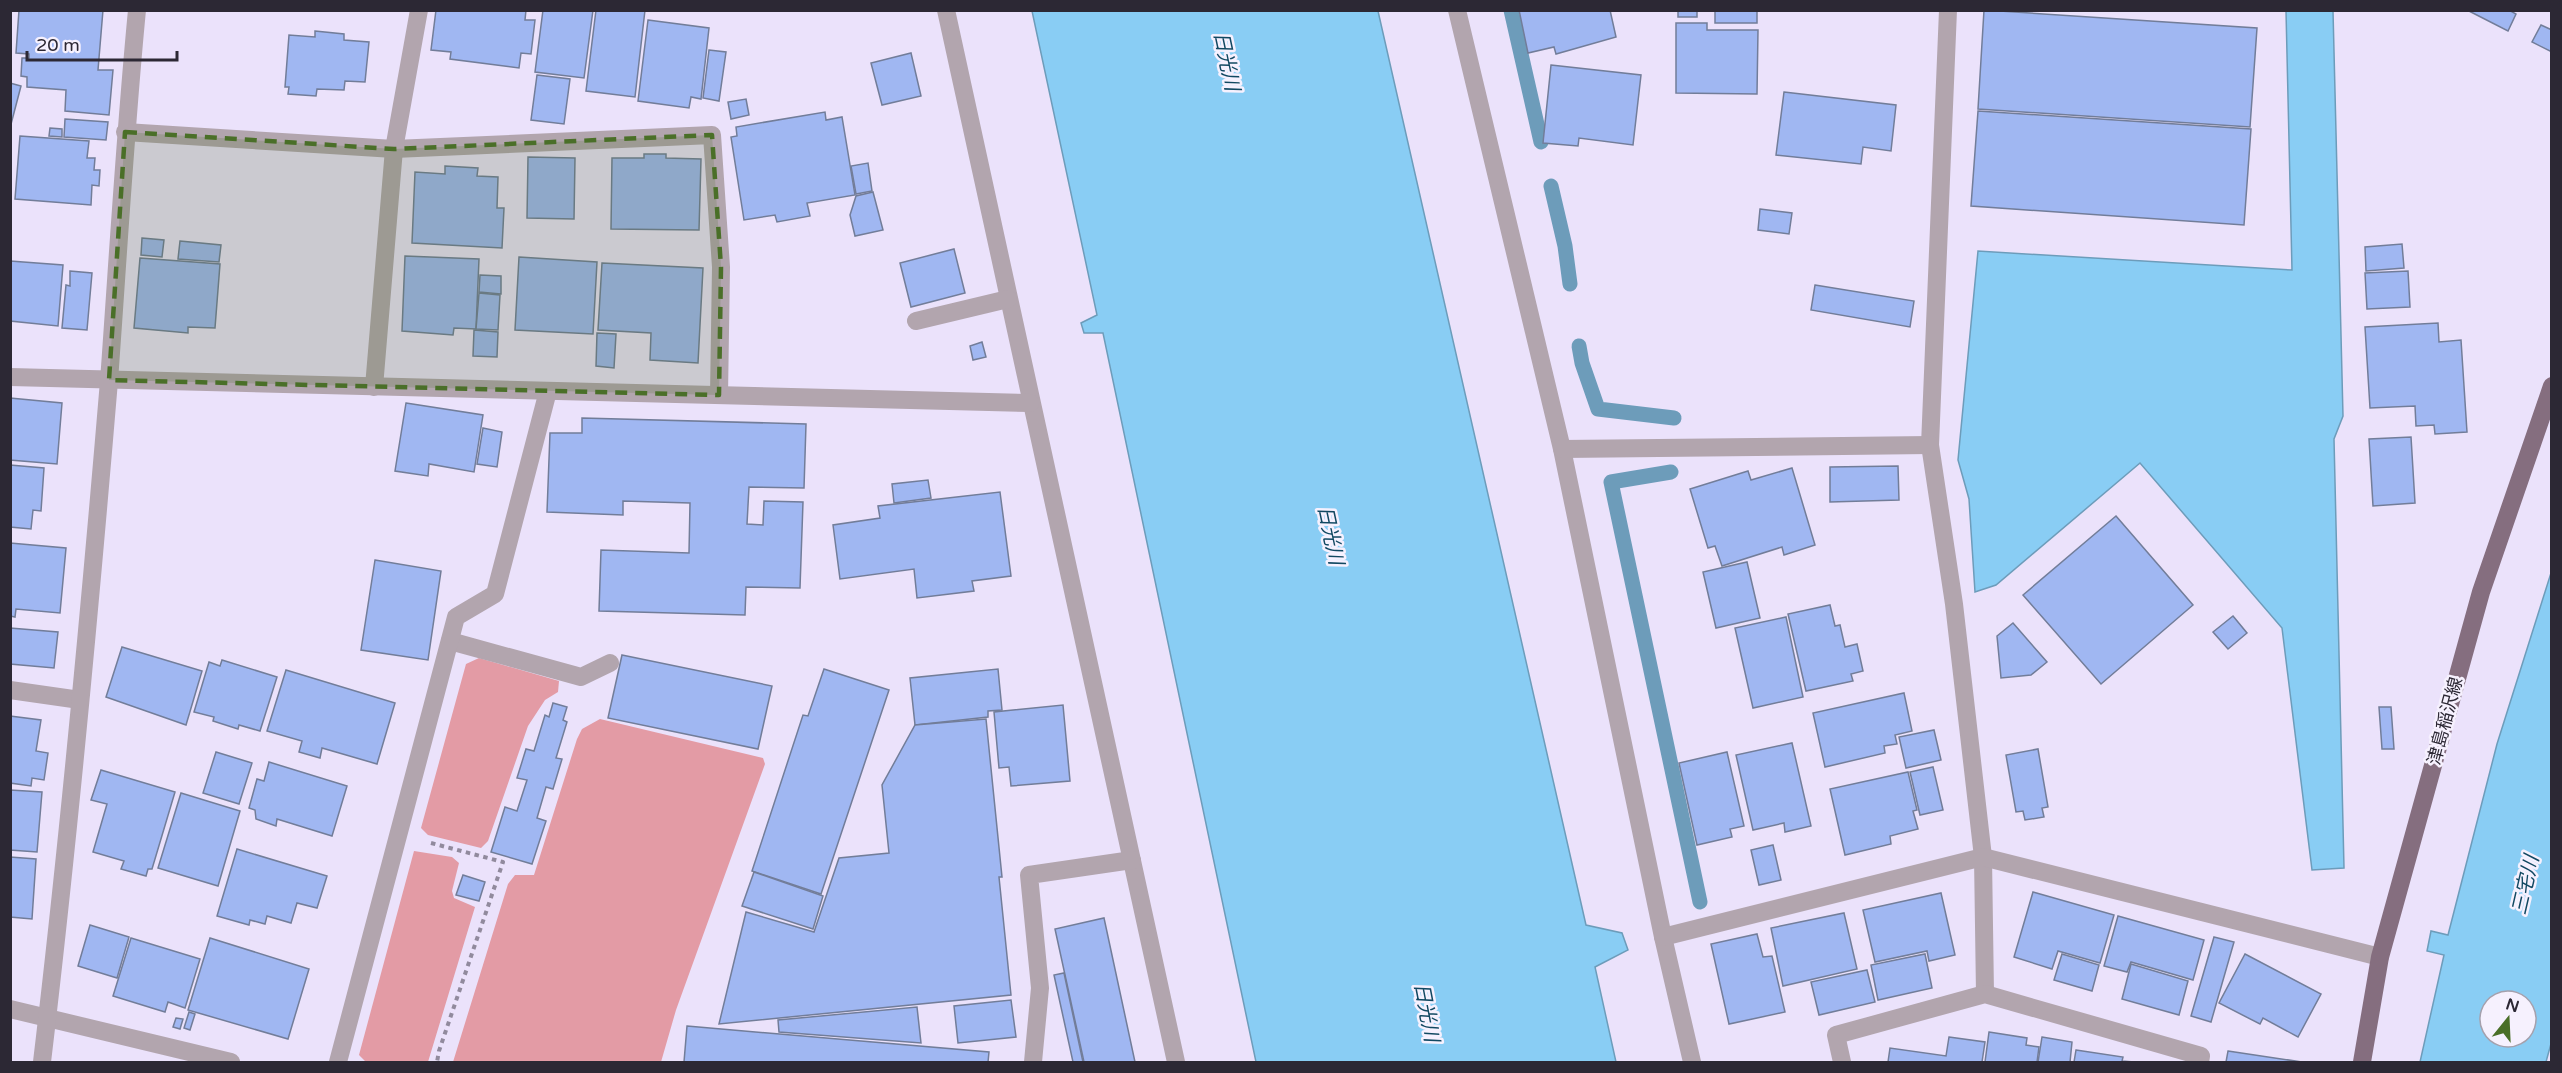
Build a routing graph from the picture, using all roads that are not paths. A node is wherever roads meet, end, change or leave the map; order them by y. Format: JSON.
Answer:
{"nodes":[{"id":1,"x":137,"y":10,"type":"edge"},
{"id":2,"x":419,"y":10,"type":"edge"},
{"id":3,"x":946,"y":10,"type":"edge"},
{"id":4,"x":1457,"y":10,"type":"edge"},
{"id":5,"x":1948,"y":10,"type":"edge"},
{"id":6,"x":125,"y":132,"type":"junction"},
{"id":7,"x":394,"y":149,"type":"junction"},
{"id":8,"x":1008,"y":299,"type":"junction"},
{"id":9,"x":916,"y":321,"type":"dead end"},
{"id":10,"x":10,"y":377,"type":"edge"},
{"id":11,"x":109,"y":380,"type":"junction"},
{"id":12,"x":2552,"y":386,"type":"edge"},
{"id":13,"x":374,"y":387,"type":"junction"},
{"id":14,"x":548,"y":391,"type":"junction"},
{"id":15,"x":719,"y":395,"type":"junction"},
{"id":16,"x":1030,"y":403,"type":"junction"},
{"id":17,"x":1930,"y":445,"type":"junction"},
{"id":18,"x":1562,"y":449,"type":"junction"},
{"id":19,"x":450,"y":641,"type":"junction"},
{"id":20,"x":610,"y":663,"type":"dead end"},
{"id":21,"x":10,"y":690,"type":"edge"},
{"id":22,"x":80,"y":700,"type":"junction"},
{"id":23,"x":1983,"y":856,"type":"junction"},
{"id":24,"x":1132,"y":860,"type":"junction"},
{"id":25,"x":1663,"y":937,"type":"junction"},
{"id":26,"x":2380,"y":957,"type":"junction"},
{"id":27,"x":1985,"y":994,"type":"junction"},
{"id":28,"x":10,"y":1009,"type":"edge"},
{"id":29,"x":48,"y":1017,"type":"junction"},
{"id":30,"x":42,"y":1062,"type":"edge"},
{"id":31,"x":231,"y":1062,"type":"edge"},
{"id":32,"x":338,"y":1062,"type":"edge"},
{"id":33,"x":1033,"y":1062,"type":"edge"},
{"id":34,"x":1176,"y":1062,"type":"edge"},
{"id":35,"x":1692,"y":1062,"type":"edge"},
{"id":36,"x":1842,"y":1062,"type":"edge"},
{"id":37,"x":2200,"y":1062,"type":"edge"},
{"id":38,"x":2362,"y":1062,"type":"edge"}],
"edges":[{"from":1,"to":6,"type":"street"},
{"from":2,"to":7,"type":"street"},
{"from":3,"to":8,"type":"street"},
{"from":4,"to":18,"type":"street"},
{"from":5,"to":17,"type":"street"},
{"from":6,"to":7,"type":"street"},
{"from":6,"to":11,"type":"street"},
{"from":7,"to":13,"type":"street"},
{"from":7,"to":15,"type":"street"},
{"from":8,"to":9,"type":"street"},
{"from":8,"to":16,"type":"street"},
{"from":10,"to":11,"type":"street"},
{"from":11,"to":13,"type":"street"},
{"from":11,"to":22,"type":"street"},
{"from":12,"to":26,"type":"main road","name":"津島稲沢線"},
{"from":13,"to":14,"type":"street"},
{"from":14,"to":15,"type":"street"},
{"from":14,"to":19,"type":"street"},
{"from":15,"to":16,"type":"street"},
{"from":16,"to":24,"type":"street"},
{"from":17,"to":18,"type":"street"},
{"from":17,"to":23,"type":"street"},
{"from":18,"to":25,"type":"street"},
{"from":19,"to":20,"type":"street"},
{"from":19,"to":32,"type":"street"},
{"from":21,"to":22,"type":"street"},
{"from":22,"to":29,"type":"street"},
{"from":23,"to":25,"type":"street"},
{"from":23,"to":26,"type":"street"},
{"from":23,"to":27,"type":"street"},
{"from":24,"to":33,"type":"street"},
{"from":24,"to":34,"type":"street"},
{"from":25,"to":35,"type":"street"},
{"from":26,"to":38,"type":"main road","name":"津島稲沢線"},
{"from":27,"to":36,"type":"street"},
{"from":27,"to":37,"type":"street"},
{"from":28,"to":29,"type":"street"},
{"from":29,"to":30,"type":"street"},
{"from":29,"to":31,"type":"street"}]}
